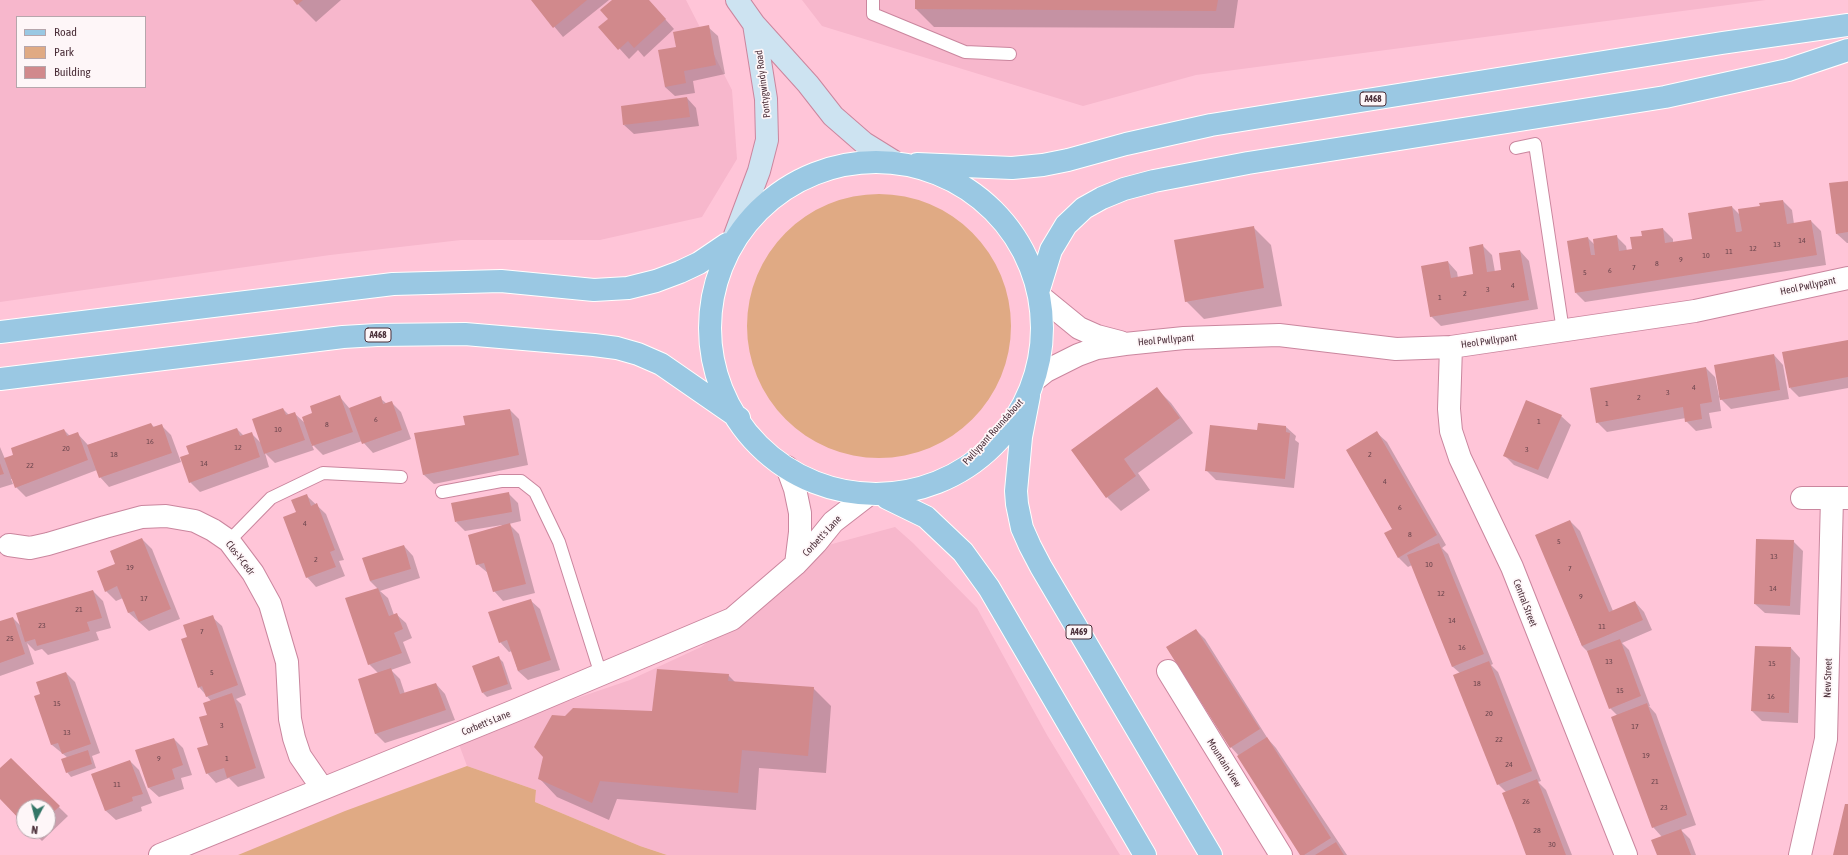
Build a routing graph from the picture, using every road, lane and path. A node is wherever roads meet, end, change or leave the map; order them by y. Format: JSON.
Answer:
{"nodes":[{"id":1,"x":737,"y":0,"type":"edge"},
{"id":2,"x":873,"y":0,"type":"edge"},
{"id":3,"x":754,"y":24,"type":"junction"},
{"id":4,"x":1848,"y":24,"type":"edge"},
{"id":5,"x":1848,"y":50,"type":"edge"},
{"id":6,"x":1010,"y":54,"type":"dead end"},
{"id":7,"x":1516,"y":148,"type":"dead end"},
{"id":8,"x":897,"y":162,"type":"junction"},
{"id":9,"x":734,"y":237,"type":"junction"},
{"id":10,"x":1848,"y":278,"type":"edge"},
{"id":11,"x":1040,"y":293,"type":"junction"},
{"id":12,"x":1563,"y":331,"type":"junction"},
{"id":13,"x":0,"y":332,"type":"edge"},
{"id":14,"x":1125,"y":344,"type":"junction"},
{"id":15,"x":1451,"y":347,"type":"junction"},
{"id":16,"x":0,"y":379,"type":"edge"},
{"id":17,"x":1033,"y":384,"type":"junction"},
{"id":18,"x":739,"y":418,"type":"junction"},
{"id":19,"x":787,"y":467,"type":"junction"},
{"id":20,"x":401,"y":477,"type":"dead end"},
{"id":21,"x":442,"y":492,"type":"dead end"},
{"id":22,"x":878,"y":497,"type":"junction"},
{"id":23,"x":1802,"y":498,"type":"dead end"},
{"id":24,"x":1840,"y":498,"type":"edge"},
{"id":25,"x":229,"y":541,"type":"junction"},
{"id":26,"x":9,"y":545,"type":"dead end"},
{"id":27,"x":796,"y":564,"type":"junction"},
{"id":28,"x":1168,"y":671,"type":"dead end"},
{"id":29,"x":602,"y":675,"type":"junction"},
{"id":30,"x":322,"y":788,"type":"junction"},
{"id":31,"x":160,"y":855,"type":"edge"},
{"id":32,"x":1145,"y":855,"type":"edge"},
{"id":33,"x":1211,"y":855,"type":"edge"},
{"id":34,"x":1281,"y":855,"type":"edge"},
{"id":35,"x":1626,"y":855,"type":"edge"},
{"id":36,"x":1800,"y":855,"type":"edge"}],
"edges":[{"from":1,"to":3,"type":"main road","name":"Pontygwindy Road"},
{"from":2,"to":6,"type":"lane"},
{"from":3,"to":8,"type":"main road","name":"Pontygwindy Road"},
{"from":3,"to":9,"type":"main road","name":"Pontygwindy Road"},
{"from":4,"to":8,"type":"main road","number":"A468"},
{"from":5,"to":11,"type":"main road"},
{"from":7,"to":12,"type":"lane"},
{"from":8,"to":9,"type":"main road","name":"Pwllypant Roundabout"},
{"from":8,"to":11,"type":"main road","name":"Pwllypant Roundabout"},
{"from":9,"to":13,"type":"main road"},
{"from":9,"to":18,"type":"main road","name":"Pwllypant Roundabout"},
{"from":10,"to":12,"type":"street","name":"Heol Pwllypant"},
{"from":11,"to":14,"type":"street","name":"Heol Pwllypant"},
{"from":11,"to":17,"type":"main road","name":"Pwllypant Roundabout"},
{"from":12,"to":15,"type":"street","name":"Heol Pwllypant"},
{"from":14,"to":15,"type":"street","name":"Heol Pwllypant"},
{"from":14,"to":17,"type":"street","name":"Heol Pwllypant"},
{"from":15,"to":35,"type":"street","name":"Central Street"},
{"from":16,"to":18,"type":"main road","number":"A468"},
{"from":17,"to":22,"type":"main road","name":"Pwllypant Roundabout"},
{"from":17,"to":33,"type":"main road","number":"A469"},
{"from":18,"to":19,"type":"main road","name":"Pwllypant Roundabout"},
{"from":19,"to":22,"type":"main road","name":"Pwllypant Roundabout"},
{"from":19,"to":27,"type":"street","name":"Corbett's Lane"},
{"from":20,"to":25,"type":"lane"},
{"from":21,"to":29,"type":"lane"},
{"from":22,"to":27,"type":"street","name":"Corbett's Lane"},
{"from":22,"to":32,"type":"main road"},
{"from":23,"to":24,"type":"street"},
{"from":24,"to":36,"type":"street","name":"New Street"},
{"from":25,"to":26,"type":"street","name":"Clos-Y-Cedr"},
{"from":25,"to":30,"type":"street","name":"Clos-Y-Cedr"},
{"from":27,"to":29,"type":"street","name":"Corbett's Lane"},
{"from":28,"to":34,"type":"street","name":"Mountain View"},
{"from":29,"to":30,"type":"street","name":"Corbett's Lane"},
{"from":30,"to":31,"type":"street","name":"Corbett's Lane"}]}
